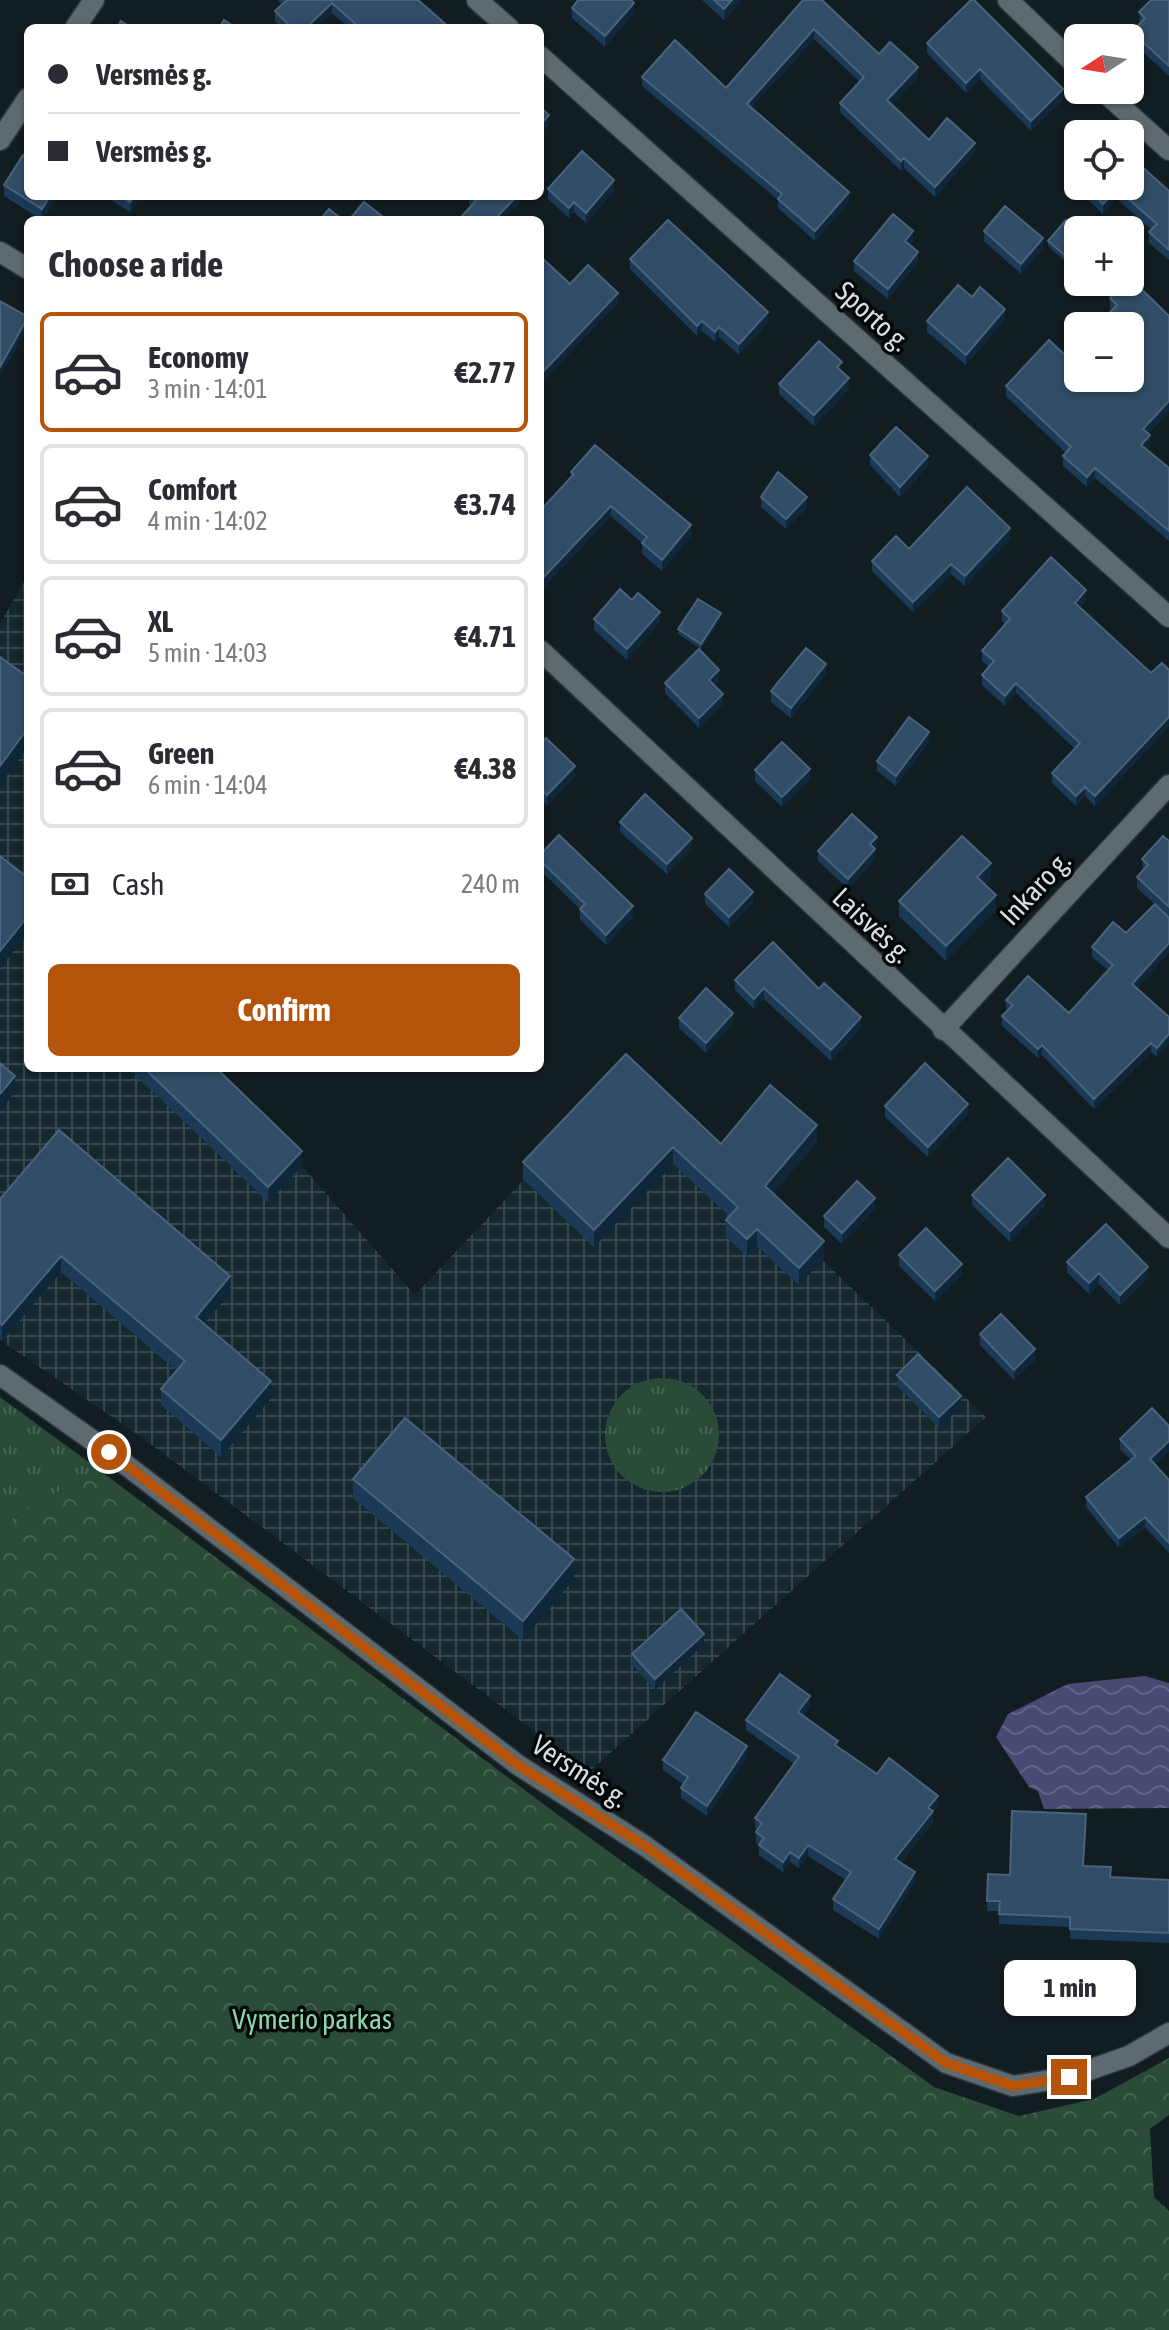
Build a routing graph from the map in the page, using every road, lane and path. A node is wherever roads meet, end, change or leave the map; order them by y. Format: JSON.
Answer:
{"nodes":[{"id":1,"x":94,"y":0,"type":"edge"},
{"id":2,"x":477,"y":0,"type":"edge"},
{"id":3,"x":1008,"y":0,"type":"edge"},
{"id":4,"x":78,"y":24,"type":"edge"},
{"id":5,"x":504,"y":24,"type":"edge"},
{"id":6,"x":1064,"y":54,"type":"edge"},
{"id":7,"x":544,"y":60,"type":"edge"},
{"id":8,"x":24,"y":104,"type":"edge"},
{"id":9,"x":1118,"y":104,"type":"edge"},
{"id":10,"x":0,"y":140,"type":"edge"},
{"id":11,"x":1169,"y":150,"type":"edge"},
{"id":12,"x":0,"y":252,"type":"edge"},
{"id":13,"x":24,"y":267,"type":"edge"},
{"id":14,"x":1169,"y":617,"type":"edge"},
{"id":15,"x":544,"y":654,"type":"edge"},
{"id":16,"x":1169,"y":785,"type":"edge"},
{"id":17,"x":943,"y":1030,"type":"junction"},
{"id":18,"x":1169,"y":1238,"type":"edge"},
{"id":19,"x":0,"y":1375,"type":"edge"},
{"id":20,"x":1169,"y":2033,"type":"edge"}],
"edges":[{"from":1,"to":4,"type":"street"},
{"from":2,"to":5,"type":"street"},
{"from":3,"to":6,"type":"street"},
{"from":7,"to":14,"type":"street","name":"Sporto g."},
{"from":8,"to":10,"type":"street"},
{"from":9,"to":11,"type":"street"},
{"from":12,"to":13,"type":"street"},
{"from":15,"to":17,"type":"street","name":"Laisvės g."},
{"from":16,"to":17,"type":"street","name":"Inkaro g."},
{"from":17,"to":18,"type":"street","name":"Laisvės g."},
{"from":19,"to":20,"type":"street","name":"Versmės g."}]}
